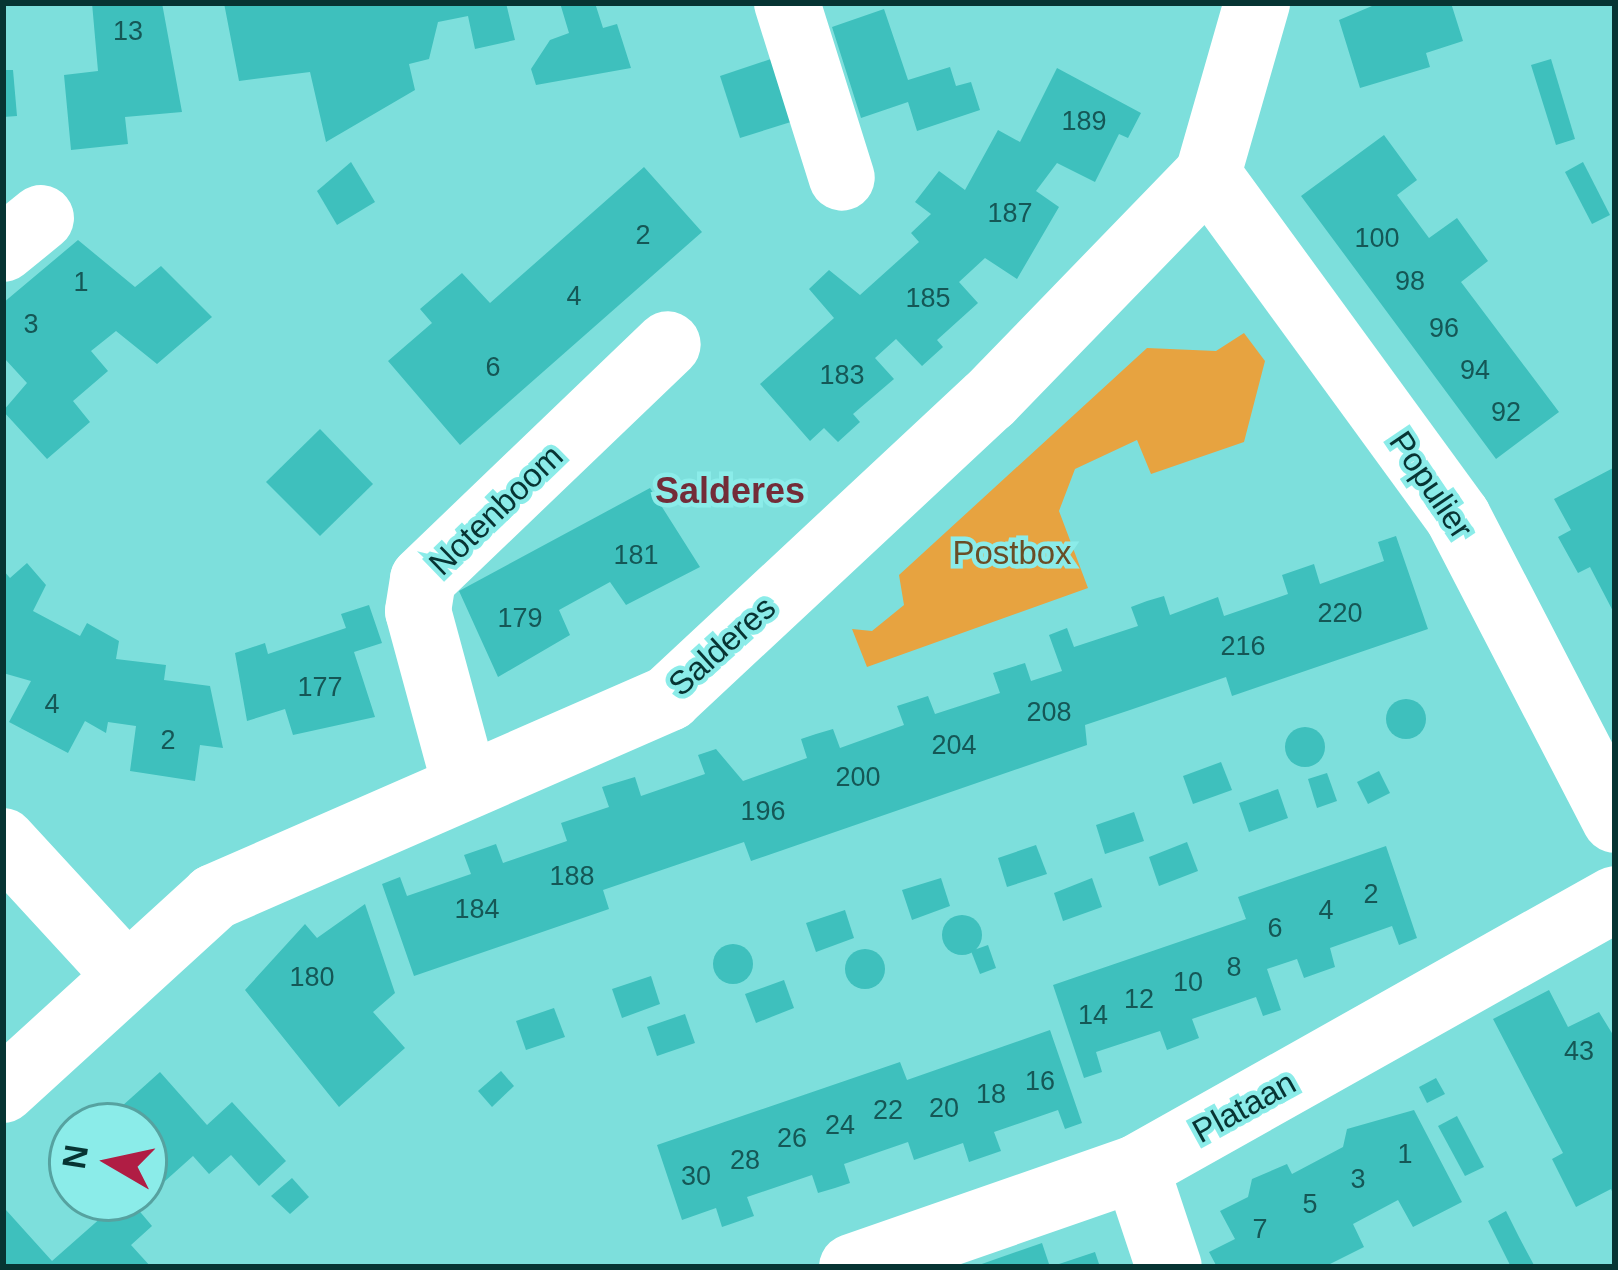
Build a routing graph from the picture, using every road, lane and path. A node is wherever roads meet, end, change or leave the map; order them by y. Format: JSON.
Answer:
{"nodes":[{"id":1,"x":788,"y":3,"type":"edge"},
{"id":2,"x":1257,"y":3,"type":"edge"},
{"id":3,"x":1208,"y":174,"type":"junction"},
{"id":4,"x":842,"y":178,"type":"dead end"},
{"id":5,"x":668,"y":344,"type":"dead end"},
{"id":6,"x":465,"y":784,"type":"junction"},
{"id":7,"x":1615,"y":820,"type":"edge"},
{"id":8,"x":3,"y":841,"type":"edge"},
{"id":9,"x":1615,"y":899,"type":"edge"},
{"id":10,"x":127,"y":976,"type":"junction"},
{"id":11,"x":3,"y":1090,"type":"edge"},
{"id":12,"x":1136,"y":1168,"type":"junction"},
{"id":13,"x":852,"y":1267,"type":"edge"},
{"id":14,"x":1169,"y":1267,"type":"edge"}],
"edges":[{"from":1,"to":4,"type":"street"},
{"from":2,"to":3,"type":"street","name":"Salderes"},
{"from":3,"to":6,"type":"street","name":"Salderes"},
{"from":3,"to":7,"type":"street","name":"Populier"},
{"from":5,"to":6,"type":"street","name":"Notenboom"},
{"from":6,"to":10,"type":"street","name":"Salderes"},
{"from":8,"to":10,"type":"street"},
{"from":9,"to":12,"type":"street","name":"Plataan"},
{"from":10,"to":11,"type":"street","name":"Salderes"},
{"from":12,"to":13,"type":"street","name":"Plataan"},
{"from":12,"to":14,"type":"street"}]}
